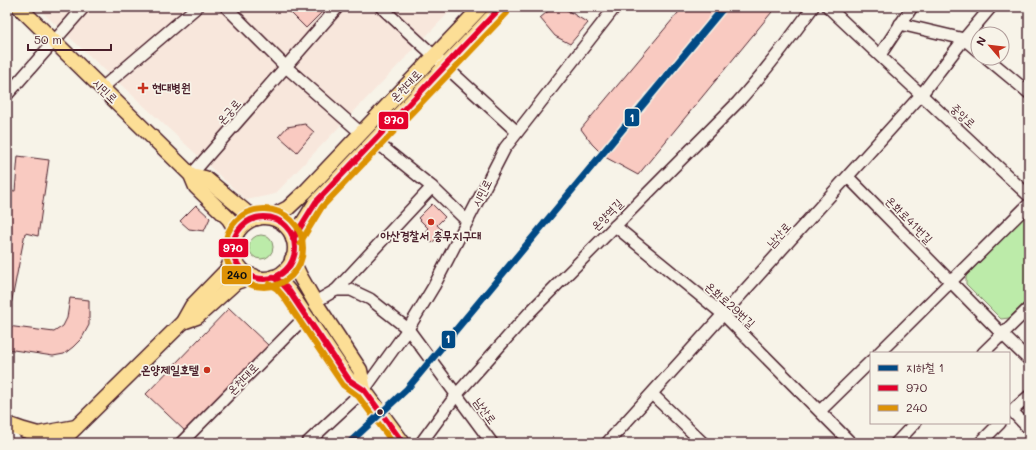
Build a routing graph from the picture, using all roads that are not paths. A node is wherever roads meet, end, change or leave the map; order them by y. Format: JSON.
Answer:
{"nodes":[{"id":1,"x":19,"y":7,"type":"edge"},
{"id":2,"x":84,"y":7,"type":"edge"},
{"id":3,"x":197,"y":7,"type":"edge"},
{"id":4,"x":226,"y":7,"type":"edge"},
{"id":5,"x":338,"y":7,"type":"edge"},
{"id":6,"x":382,"y":7,"type":"edge"},
{"id":7,"x":481,"y":7,"type":"edge"},
{"id":8,"x":501,"y":7,"type":"edge"},
{"id":9,"x":615,"y":7,"type":"edge"},
{"id":10,"x":813,"y":7,"type":"edge"},
{"id":11,"x":828,"y":7,"type":"edge"},
{"id":12,"x":912,"y":7,"type":"edge"},
{"id":13,"x":991,"y":7,"type":"edge"},
{"id":14,"x":900,"y":24,"type":"junction"},
{"id":15,"x":964,"y":39,"type":"junction"},
{"id":16,"x":54,"y":41,"type":"junction"},
{"id":17,"x":970,"y":44,"type":"edge"},
{"id":18,"x":434,"y":56,"type":"junction"},
{"id":19,"x":880,"y":56,"type":"junction"},
{"id":20,"x":445,"y":66,"type":"junction"},
{"id":21,"x":997,"y":66,"type":"edge"},
{"id":22,"x":286,"y":67,"type":"junction"},
{"id":23,"x":102,"y":88,"type":"junction"},
{"id":24,"x":1029,"y":93,"type":"edge"},
{"id":25,"x":7,"y":95,"type":"edge"},
{"id":26,"x":921,"y":95,"type":"junction"},
{"id":27,"x":517,"y":132,"type":"junction"},
{"id":28,"x":361,"y":133,"type":"junction"},
{"id":29,"x":375,"y":141,"type":"junction"},
{"id":30,"x":191,"y":175,"type":"junction"},
{"id":31,"x":848,"y":177,"type":"junction"},
{"id":32,"x":432,"y":187,"type":"junction"},
{"id":33,"x":1029,"y":196,"type":"edge"},
{"id":34,"x":1029,"y":204,"type":"edge"},
{"id":35,"x":264,"y":217,"type":"junction"},
{"id":36,"x":467,"y":221,"type":"junction"},
{"id":37,"x":615,"y":226,"type":"junction"},
{"id":38,"x":237,"y":232,"type":"junction"},
{"id":39,"x":293,"y":239,"type":"junction"},
{"id":40,"x":234,"y":254,"type":"junction"},
{"id":41,"x":292,"y":259,"type":"junction"},
{"id":42,"x":254,"y":276,"type":"junction"},
{"id":43,"x":273,"y":277,"type":"junction"},
{"id":44,"x":951,"y":282,"type":"junction"},
{"id":45,"x":336,"y":290,"type":"junction"},
{"id":46,"x":315,"y":302,"type":"junction"},
{"id":47,"x":1029,"y":308,"type":"edge"},
{"id":48,"x":724,"y":315,"type":"junction"},
{"id":49,"x":306,"y":316,"type":"junction"},
{"id":50,"x":183,"y":322,"type":"junction"},
{"id":51,"x":408,"y":329,"type":"junction"},
{"id":52,"x":1002,"y":334,"type":"junction"},
{"id":53,"x":883,"y":352,"type":"edge"},
{"id":54,"x":984,"y":352,"type":"edge"},
{"id":55,"x":1029,"y":360,"type":"edge"},
{"id":56,"x":870,"y":362,"type":"edge"},
{"id":57,"x":364,"y":390,"type":"junction"},
{"id":58,"x":457,"y":394,"type":"junction"},
{"id":59,"x":652,"y":394,"type":"junction"},
{"id":60,"x":1029,"y":396,"type":"edge"},
{"id":61,"x":820,"y":411,"type":"junction"},
{"id":62,"x":1010,"y":412,"type":"edge"},
{"id":63,"x":7,"y":424,"type":"edge"},
{"id":64,"x":914,"y":424,"type":"edge"},
{"id":65,"x":999,"y":424,"type":"edge"},
{"id":66,"x":76,"y":426,"type":"junction"},
{"id":67,"x":1029,"y":430,"type":"edge"},
{"id":68,"x":7,"y":432,"type":"edge"},
{"id":69,"x":18,"y":443,"type":"edge"},
{"id":70,"x":60,"y":443,"type":"edge"},
{"id":71,"x":181,"y":443,"type":"edge"},
{"id":72,"x":307,"y":443,"type":"edge"},
{"id":73,"x":403,"y":443,"type":"edge"},
{"id":74,"x":421,"y":443,"type":"edge"},
{"id":75,"x":492,"y":443,"type":"edge"},
{"id":76,"x":607,"y":443,"type":"edge"},
{"id":77,"x":703,"y":443,"type":"edge"},
{"id":78,"x":850,"y":443,"type":"edge"},
{"id":79,"x":896,"y":443,"type":"edge"},
{"id":80,"x":980,"y":443,"type":"edge"}],
"edges":[{"from":1,"to":16,"type":"main road","name":"시민로"},
{"from":2,"to":16,"type":"street"},
{"from":3,"to":23,"type":"street"},
{"from":4,"to":22,"type":"street"},
{"from":5,"to":22,"type":"street","name":"온궁로"},
{"from":6,"to":18,"type":"street"},
{"from":7,"to":18,"type":"main road","name":"온천대로"},
{"from":8,"to":20,"type":"main road","name":"온천대로"},
{"from":9,"to":27,"type":"street","name":"시민로"},
{"from":10,"to":37,"type":"street","name":"온양역길"},
{"from":11,"to":19,"type":"street","name":"중앙로"},
{"from":12,"to":14,"type":"street"},
{"from":13,"to":15,"type":"street","name":"남산로"},
{"from":14,"to":15,"type":"street"},
{"from":14,"to":19,"type":"street"},
{"from":15,"to":17,"type":"street"},
{"from":15,"to":26,"type":"street","name":"남산로"},
{"from":16,"to":23,"type":"main road","name":"시민로"},
{"from":16,"to":25,"type":"street"},
{"from":18,"to":20,"type":"street"},
{"from":18,"to":28,"type":"main road","name":"온천대로"},
{"from":19,"to":26,"type":"street","name":"중앙로"},
{"from":20,"to":27,"type":"street"},
{"from":20,"to":29,"type":"main road","name":"온천대로"},
{"from":21,"to":24,"type":"street"},
{"from":22,"to":28,"type":"street"},
{"from":22,"to":30,"type":"street","name":"온궁로"},
{"from":23,"to":30,"type":"main road","name":"시민로"},
{"from":26,"to":31,"type":"street","name":"남산로"},
{"from":26,"to":33,"type":"street","name":"중앙로"},
{"from":27,"to":36,"type":"street","name":"시민로"},
{"from":28,"to":35,"type":"main road","name":"온천대로"},
{"from":29,"to":32,"type":"street"},
{"from":29,"to":39,"type":"main road","name":"온천대로"},
{"from":30,"to":35,"type":"main road","name":"시민로"},
{"from":30,"to":38,"type":"main road","name":"시민로"},
{"from":31,"to":44,"type":"street","name":"온화로41번길"},
{"from":31,"to":48,"type":"street","name":"남산로"},
{"from":32,"to":36,"type":"street"},
{"from":32,"to":45,"type":"street"},
{"from":34,"to":44,"type":"street"},
{"from":35,"to":38,"type":"main road"},
{"from":35,"to":39,"type":"main road"},
{"from":36,"to":51,"type":"street","name":"시민로"},
{"from":37,"to":48,"type":"street","name":"온화로29번길"},
{"from":37,"to":58,"type":"street","name":"온양역길"},
{"from":38,"to":40,"type":"main road"},
{"from":39,"to":41,"type":"main road"},
{"from":40,"to":42,"type":"main road"},
{"from":40,"to":50,"type":"main road"},
{"from":41,"to":43,"type":"main road"},
{"from":41,"to":46,"type":"main road"},
{"from":42,"to":43,"type":"main road"},
{"from":42,"to":50,"type":"main road"},
{"from":43,"to":49,"type":"main road"},
{"from":44,"to":52,"type":"street","name":"온화로41번길"},
{"from":44,"to":53,"type":"street"},
{"from":45,"to":46,"type":"street"},
{"from":45,"to":51,"type":"street","name":"남산로"},
{"from":46,"to":57,"type":"main road"},
{"from":47,"to":52,"type":"street"},
{"from":48,"to":59,"type":"street","name":"남산로"},
{"from":48,"to":61,"type":"street","name":"온화로29번길"},
{"from":49,"to":57,"type":"main road"},
{"from":49,"to":71,"type":"street","name":"온천대로"},
{"from":50,"to":66,"type":"main road"},
{"from":51,"to":57,"type":"street","name":"시민로"},
{"from":51,"to":58,"type":"street","name":"남산로"},
{"from":52,"to":54,"type":"street"},
{"from":52,"to":55,"type":"street","name":"온화로41번길"},
{"from":56,"to":61,"type":"street"},
{"from":57,"to":72,"type":"street"},
{"from":57,"to":73,"type":"main road"},
{"from":58,"to":74,"type":"street","name":"온양역길"},
{"from":58,"to":75,"type":"street","name":"남산로"},
{"from":59,"to":76,"type":"street","name":"남산로"},
{"from":59,"to":77,"type":"street"},
{"from":60,"to":62,"type":"street"},
{"from":61,"to":78,"type":"street","name":"온화로29번길"},
{"from":62,"to":67,"type":"street"},
{"from":63,"to":66,"type":"main road"},
{"from":64,"to":79,"type":"street"},
{"from":65,"to":80,"type":"street"},
{"from":66,"to":70,"type":"main road"},
{"from":68,"to":69,"type":"street"}]}
